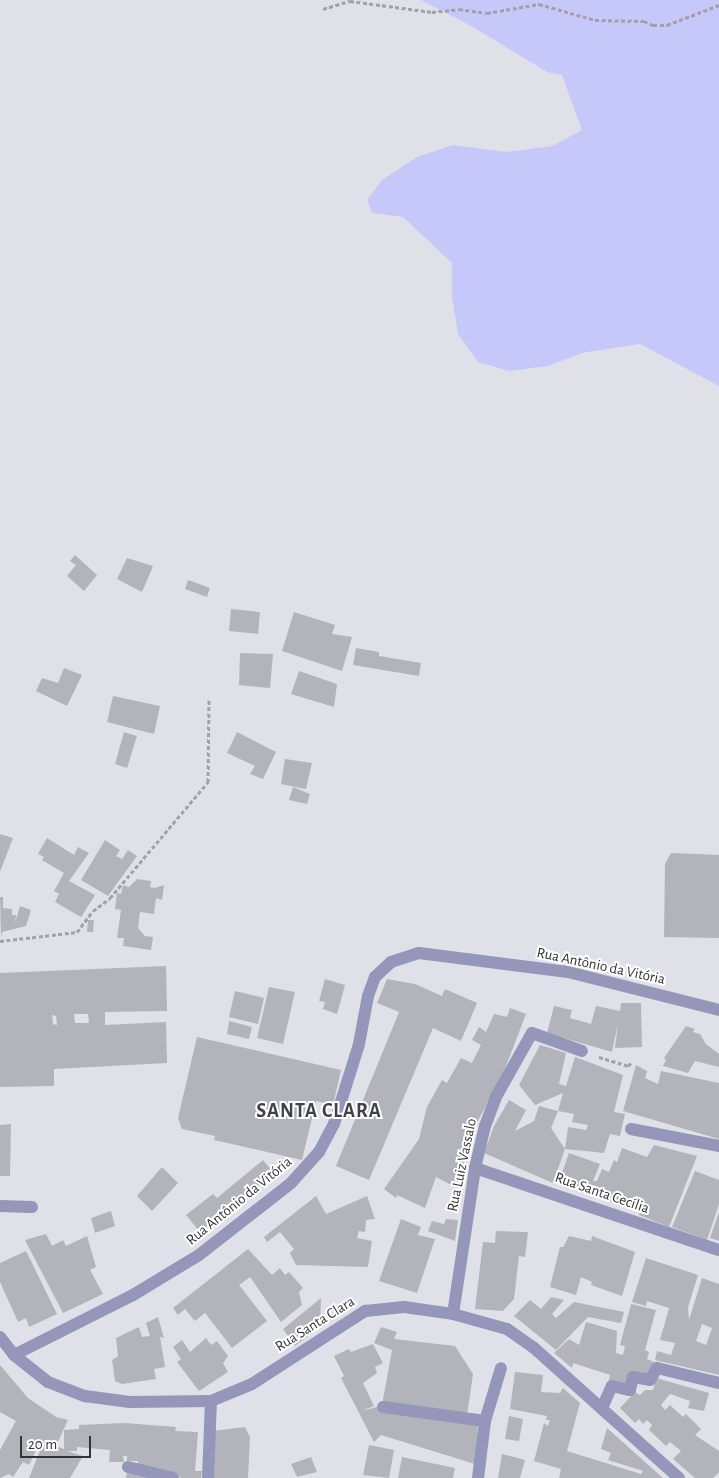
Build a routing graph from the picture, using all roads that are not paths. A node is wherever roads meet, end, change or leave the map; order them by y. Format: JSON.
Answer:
{"nodes":[{"id":1,"x":719,"y":1010,"type":"edge"},
{"id":2,"x":582,"y":1051,"type":"road end"},
{"id":3,"x":631,"y":1129,"type":"dead end"},
{"id":4,"x":719,"y":1146,"type":"edge"},
{"id":5,"x":476,"y":1168,"type":"junction"},
{"id":6,"x":0,"y":1206,"type":"edge"},
{"id":7,"x":32,"y":1207,"type":"dead end"},
{"id":8,"x":719,"y":1250,"type":"edge"},
{"id":9,"x":452,"y":1314,"type":"junction"},
{"id":10,"x":0,"y":1337,"type":"edge"},
{"id":11,"x":14,"y":1355,"type":"junction"},
{"id":12,"x":501,"y":1368,"type":"dead end"},
{"id":13,"x":719,"y":1383,"type":"edge"},
{"id":14,"x":210,"y":1401,"type":"junction"},
{"id":15,"x":383,"y":1407,"type":"dead end"},
{"id":16,"x":602,"y":1408,"type":"junction"},
{"id":17,"x":485,"y":1421,"type":"junction"},
{"id":18,"x":128,"y":1467,"type":"dead end"},
{"id":19,"x":172,"y":1478,"type":"edge"},
{"id":20,"x":208,"y":1478,"type":"edge"},
{"id":21,"x":478,"y":1478,"type":"edge"},
{"id":22,"x":679,"y":1478,"type":"edge"}],
"edges":[{"from":1,"to":11,"type":"street","name":"Rua Antônio da Vitória"},
{"from":2,"to":5,"type":"street","name":"Rua Luiz Vassalo"},
{"from":3,"to":4,"type":"street"},
{"from":5,"to":8,"type":"street","name":"Rua Santa Cecília"},
{"from":5,"to":9,"type":"street","name":"Rua Luiz Vassalo"},
{"from":6,"to":7,"type":"street"},
{"from":9,"to":14,"type":"street","name":"Rua Santa Clara"},
{"from":9,"to":16,"type":"street","name":"Rua Santa Clara"},
{"from":10,"to":11,"type":"street","name":"Rua Santa Clara"},
{"from":11,"to":14,"type":"street","name":"Rua Santa Clara"},
{"from":12,"to":17,"type":"street"},
{"from":13,"to":16,"type":"street"},
{"from":14,"to":20,"type":"street"},
{"from":15,"to":17,"type":"street"},
{"from":16,"to":22,"type":"street","name":"Rua Santa Clara"},
{"from":17,"to":21,"type":"street"},
{"from":18,"to":19,"type":"street"}]}
